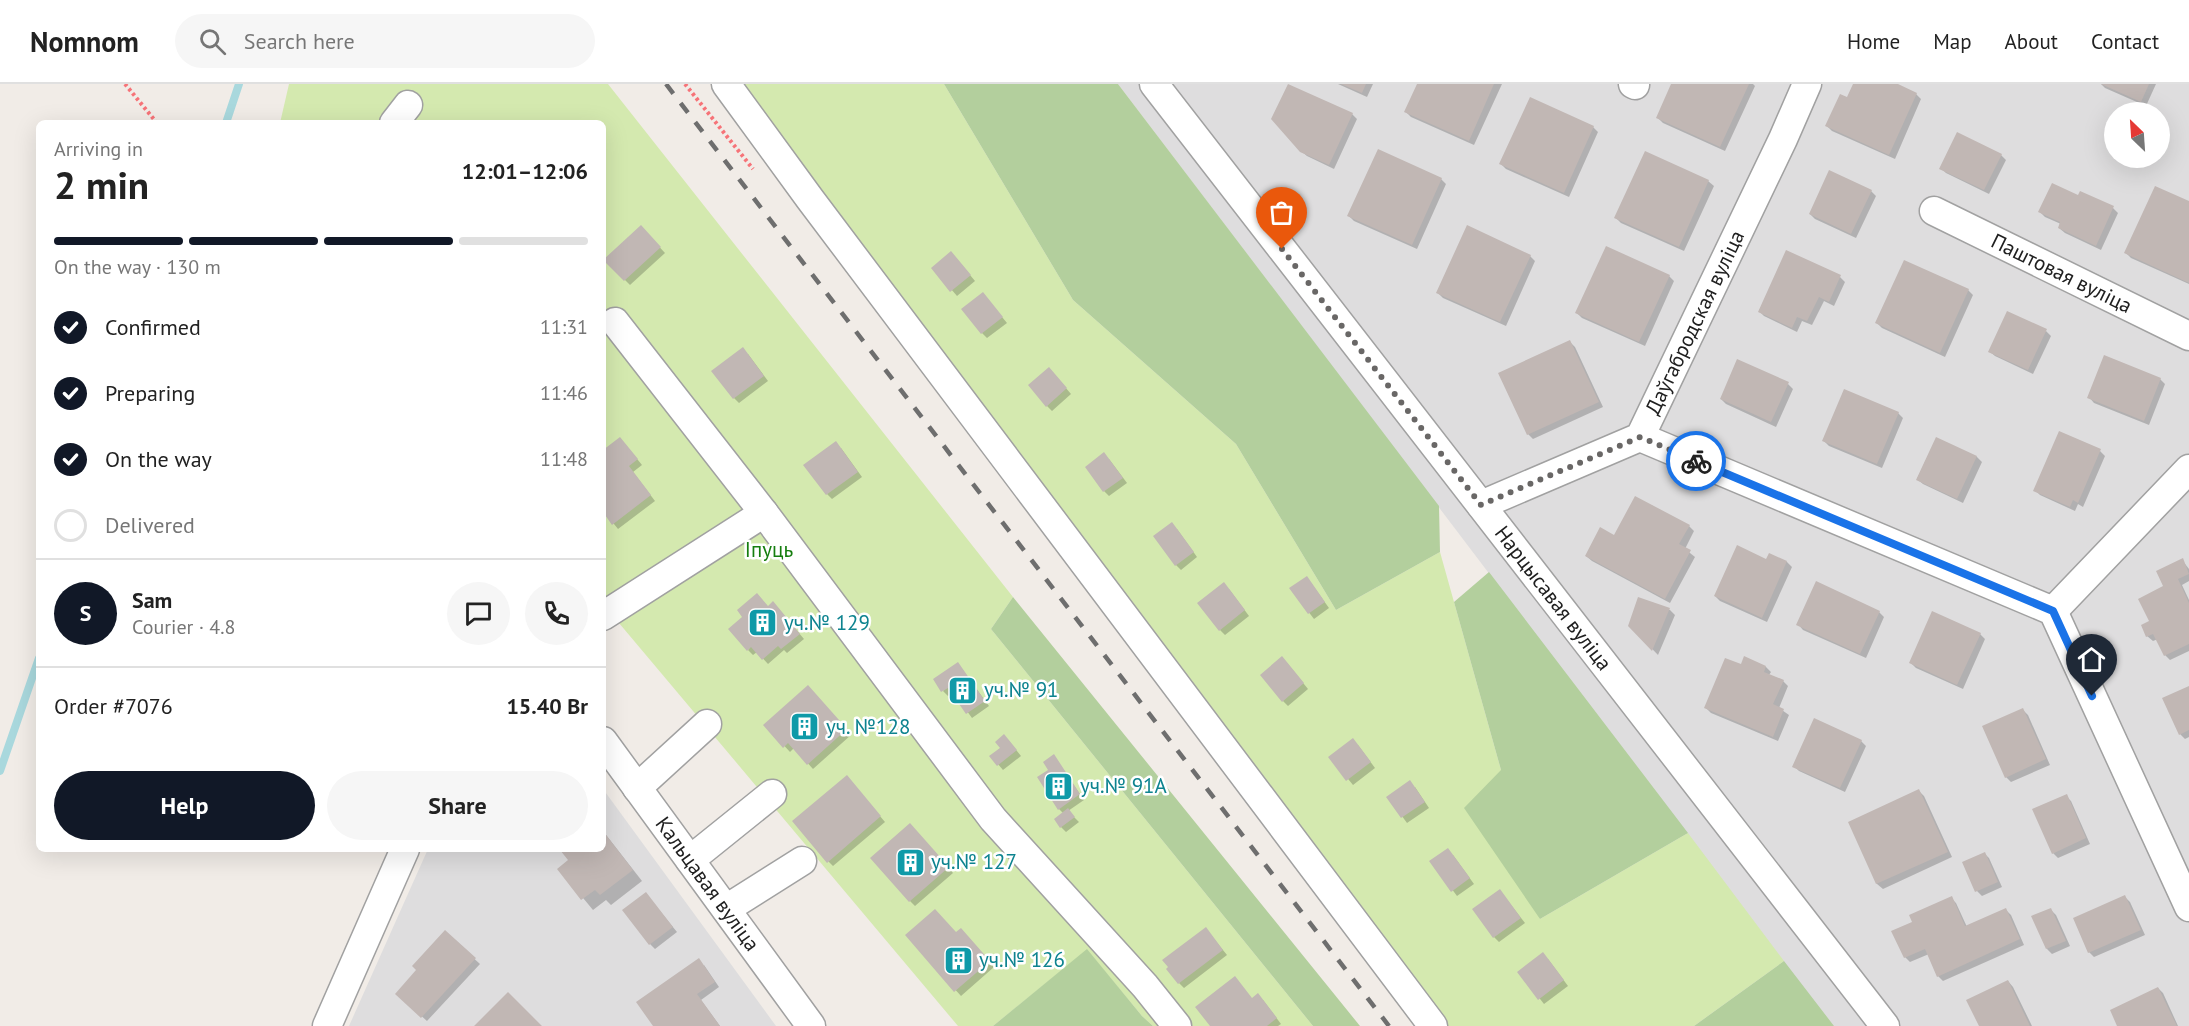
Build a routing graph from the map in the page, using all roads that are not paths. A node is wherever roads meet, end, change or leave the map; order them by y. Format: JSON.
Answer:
{"nodes":[{"id":1,"x":726,"y":84,"type":"edge"},
{"id":2,"x":1154,"y":84,"type":"edge"},
{"id":3,"x":1807,"y":84,"type":"edge"},
{"id":4,"x":1934,"y":211,"type":"dead end"},
{"id":5,"x":615,"y":322,"type":"dead end"},
{"id":6,"x":2189,"y":336,"type":"edge"},
{"id":7,"x":1640,"y":437,"type":"junction"},
{"id":8,"x":2189,"y":469,"type":"edge"},
{"id":9,"x":1481,"y":505,"type":"junction"},
{"id":10,"x":764,"y":513,"type":"junction"},
{"id":11,"x":2053,"y":611,"type":"junction"},
{"id":12,"x":606,"y":614,"type":"edge"},
{"id":13,"x":706,"y":724,"type":"dead end"},
{"id":14,"x":606,"y":745,"type":"edge"},
{"id":15,"x":637,"y":788,"type":"junction"},
{"id":16,"x":772,"y":794,"type":"dead end"},
{"id":17,"x":404,"y":852,"type":"edge"},
{"id":18,"x":690,"y":860,"type":"junction"},
{"id":19,"x":802,"y":861,"type":"dead end"},
{"id":20,"x":2189,"y":907,"type":"edge"},
{"id":21,"x":726,"y":909,"type":"junction"},
{"id":22,"x":335,"y":1022,"type":"edge"},
{"id":23,"x":811,"y":1026,"type":"edge"},
{"id":24,"x":1177,"y":1026,"type":"edge"},
{"id":25,"x":1433,"y":1026,"type":"edge"},
{"id":26,"x":1886,"y":1026,"type":"edge"}],
"edges":[{"from":1,"to":25,"type":"street"},
{"from":2,"to":9,"type":"street","name":"Нарцысавая вуліца"},
{"from":3,"to":7,"type":"street","name":"Даўгабродская вуліца"},
{"from":4,"to":6,"type":"street","name":"Паштовая вуліца"},
{"from":5,"to":10,"type":"street"},
{"from":7,"to":9,"type":"street","name":"Даўгабродская вуліца"},
{"from":7,"to":11,"type":"street"},
{"from":8,"to":11,"type":"street"},
{"from":9,"to":26,"type":"street","name":"Нарцысавая вуліца"},
{"from":10,"to":12,"type":"street"},
{"from":10,"to":24,"type":"street"},
{"from":11,"to":20,"type":"street"},
{"from":13,"to":15,"type":"street"},
{"from":14,"to":15,"type":"street","name":"Кальцавая вуліца"},
{"from":15,"to":18,"type":"street","name":"Кальцавая вуліца"},
{"from":16,"to":18,"type":"street"},
{"from":17,"to":22,"type":"street"},
{"from":18,"to":21,"type":"street","name":"Кальцавая вуліца"},
{"from":19,"to":21,"type":"street"},
{"from":21,"to":23,"type":"street","name":"Кальцавая вуліца"}]}
